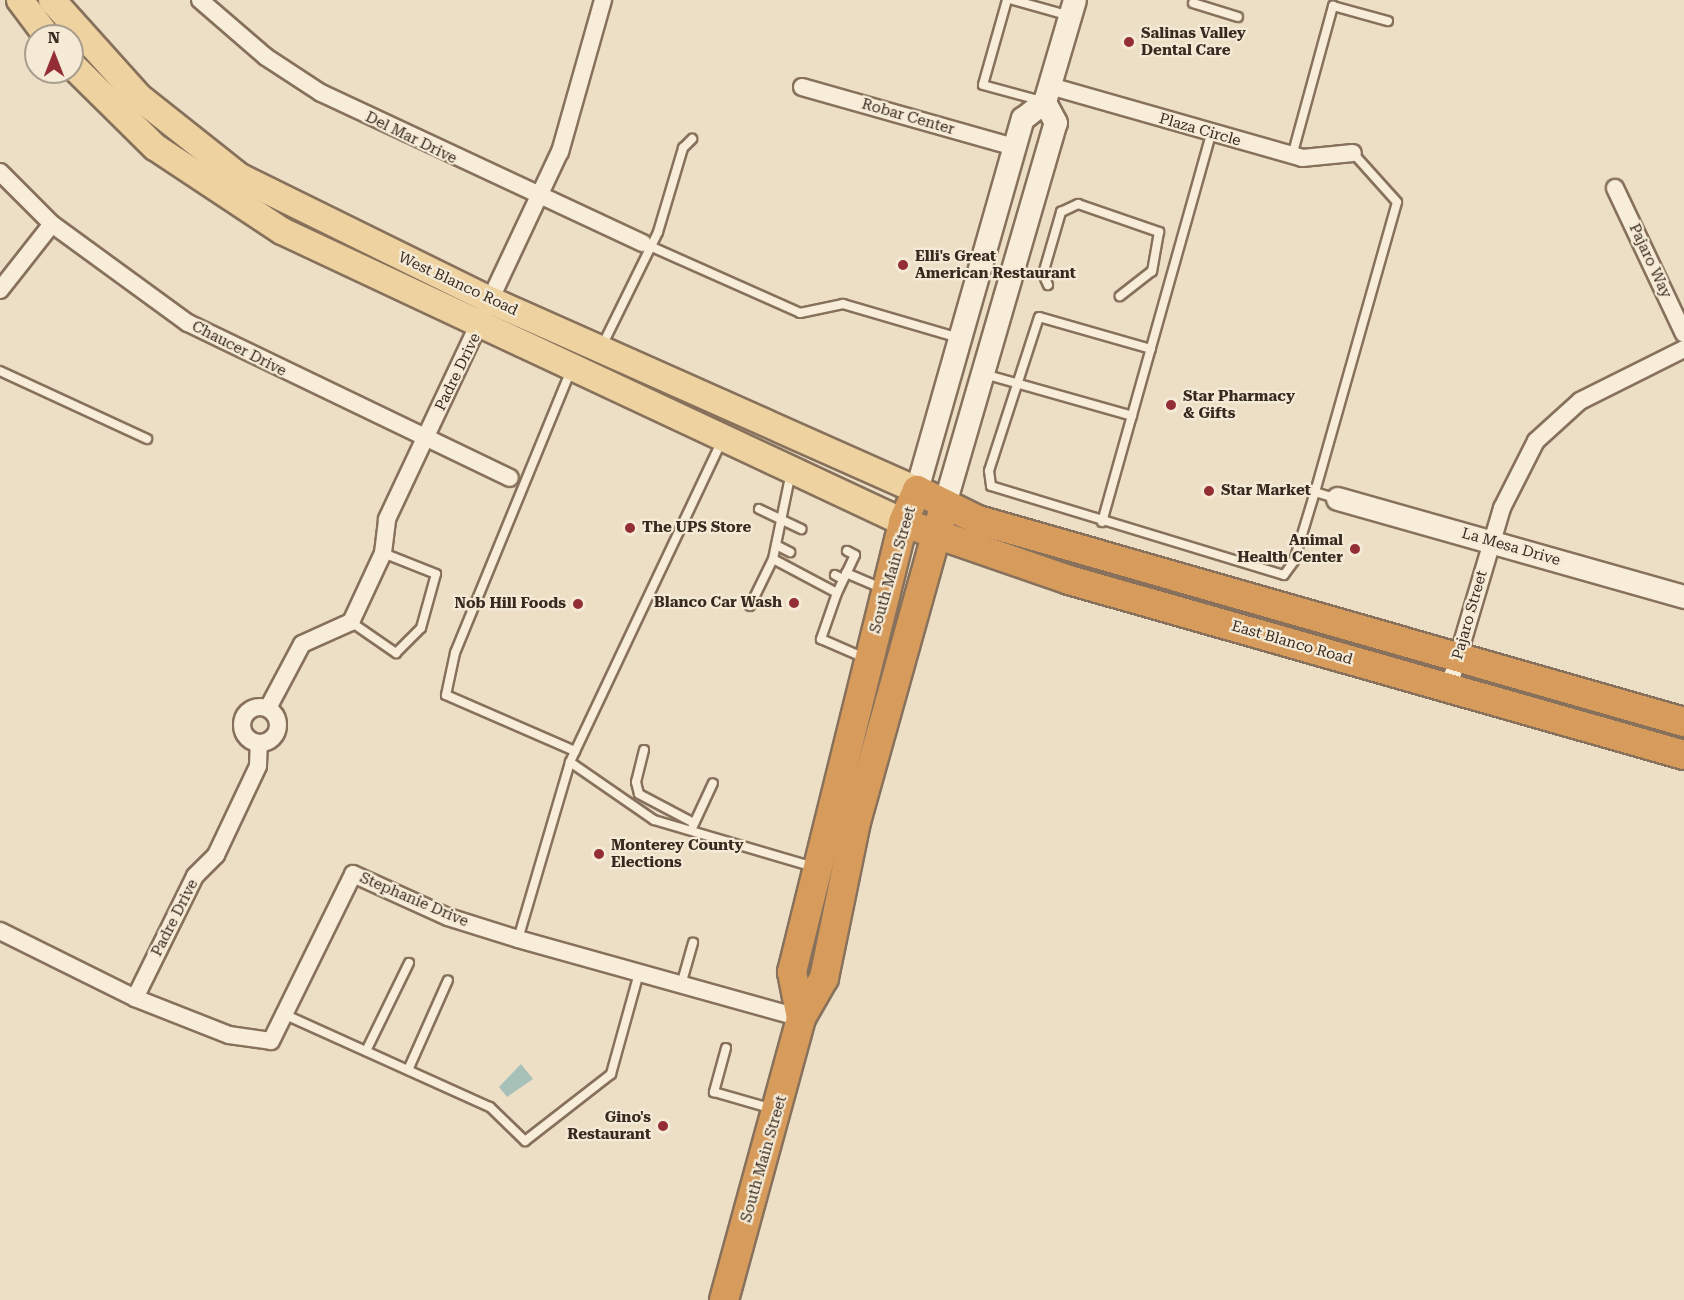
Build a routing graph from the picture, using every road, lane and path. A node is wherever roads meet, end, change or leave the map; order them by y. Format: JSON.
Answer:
{"nodes":[{"id":1,"x":20,"y":0,"type":"edge"},
{"id":2,"x":52,"y":0,"type":"edge"},
{"id":3,"x":200,"y":0,"type":"edge"},
{"id":4,"x":603,"y":0,"type":"edge"},
{"id":5,"x":1007,"y":0,"type":"edge"},
{"id":6,"x":1013,"y":0,"type":"edge"},
{"id":7,"x":1193,"y":3,"type":"dead end"},
{"id":8,"x":1072,"y":8,"type":"edge"},
{"id":9,"x":1239,"y":17,"type":"dead end"},
{"id":10,"x":1388,"y":21,"type":"dead end"},
{"id":11,"x":39,"y":24,"type":"edge"},
{"id":12,"x":84,"y":77,"type":"edge"},
{"id":13,"x":802,"y":87,"type":"dead end"},
{"id":14,"x":1048,"y":94,"type":"junction"},
{"id":15,"x":1211,"y":133,"type":"junction"},
{"id":16,"x":692,"y":139,"type":"dead end"},
{"id":17,"x":1014,"y":147,"type":"junction"},
{"id":18,"x":1353,"y":153,"type":"joint"},
{"id":19,"x":1292,"y":156,"type":"junction"},
{"id":20,"x":0,"y":172,"type":"edge"},
{"id":21,"x":1615,"y":188,"type":"dead end"},
{"id":22,"x":540,"y":198,"type":"junction"},
{"id":23,"x":52,"y":224,"type":"junction"},
{"id":24,"x":647,"y":245,"type":"junction"},
{"id":25,"x":1048,"y":285,"type":"dead end"},
{"id":26,"x":0,"y":290,"type":"edge"},
{"id":27,"x":1119,"y":296,"type":"dead end"},
{"id":28,"x":492,"y":301,"type":"junction"},
{"id":29,"x":480,"y":327,"type":"junction"},
{"id":30,"x":1684,"y":334,"type":"edge"},
{"id":31,"x":959,"y":339,"type":"junction"},
{"id":32,"x":601,"y":349,"type":"junction"},
{"id":33,"x":1151,"y":349,"type":"junction"},
{"id":34,"x":1684,"y":349,"type":"edge"},
{"id":35,"x":570,"y":370,"type":"junction"},
{"id":36,"x":0,"y":371,"type":"edge"},
{"id":37,"x":981,"y":373,"type":"junction"},
{"id":38,"x":1014,"y":382,"type":"junction"},
{"id":39,"x":1132,"y":416,"type":"junction"},
{"id":40,"x":147,"y":439,"type":"dead end"},
{"id":41,"x":426,"y":439,"type":"junction"},
{"id":42,"x":722,"y":440,"type":"junction"},
{"id":43,"x":792,"y":472,"type":"junction"},
{"id":44,"x":510,"y":478,"type":"dead end"},
{"id":45,"x":916,"y":490,"type":"junction"},
{"id":46,"x":1315,"y":492,"type":"junction"},
{"id":47,"x":1338,"y":499,"type":"joint"},
{"id":48,"x":945,"y":504,"type":"junction"},
{"id":49,"x":759,"y":509,"type":"dead end"},
{"id":50,"x":781,"y":520,"type":"junction"},
{"id":51,"x":903,"y":522,"type":"junction"},
{"id":52,"x":1102,"y":522,"type":"junction"},
{"id":53,"x":801,"y":529,"type":"dead end"},
{"id":54,"x":936,"y":535,"type":"junction"},
{"id":55,"x":1492,"y":542,"type":"junction"},
{"id":56,"x":776,"y":545,"type":"junction"},
{"id":57,"x":847,"y":551,"type":"dead end"},
{"id":58,"x":790,"y":552,"type":"dead end"},
{"id":59,"x":383,"y":553,"type":"junction"},
{"id":60,"x":773,"y":559,"type":"junction"},
{"id":61,"x":842,"y":576,"type":"junction"},
{"id":62,"x":885,"y":590,"type":"junction"},
{"id":63,"x":837,"y":593,"type":"junction"},
{"id":64,"x":1684,"y":597,"type":"edge"},
{"id":65,"x":750,"y":606,"type":"dead end"},
{"id":66,"x":351,"y":622,"type":"junction"},
{"id":67,"x":1458,"y":657,"type":"junction"},
{"id":68,"x":868,"y":659,"type":"junction"},
{"id":69,"x":1449,"y":687,"type":"junction"},
{"id":70,"x":268,"y":708,"type":"junction"},
{"id":71,"x":1684,"y":722,"type":"edge"},
{"id":72,"x":259,"y":743,"type":"junction"},
{"id":73,"x":575,"y":750,"type":"junction"},
{"id":74,"x":644,"y":750,"type":"dead end"},
{"id":75,"x":1684,"y":755,"type":"edge"},
{"id":76,"x":570,"y":762,"type":"junction"},
{"id":77,"x":713,"y":783,"type":"dead end"},
{"id":78,"x":694,"y":823,"type":"junction"},
{"id":79,"x":690,"y":832,"type":"junction"},
{"id":80,"x":817,"y":868,"type":"junction"},
{"id":81,"x":0,"y":932,"type":"edge"},
{"id":82,"x":518,"y":939,"type":"junction"},
{"id":83,"x":693,"y":943,"type":"dead end"},
{"id":84,"x":409,"y":963,"type":"dead end"},
{"id":85,"x":639,"y":973,"type":"junction"},
{"id":86,"x":448,"y":980,"type":"dead end"},
{"id":87,"x":681,"y":985,"type":"junction"},
{"id":88,"x":135,"y":998,"type":"junction"},
{"id":89,"x":288,"y":1016,"type":"junction"},
{"id":90,"x":801,"y":1018,"type":"junction"},
{"id":91,"x":726,"y":1048,"type":"dead end"},
{"id":92,"x":366,"y":1051,"type":"junction"},
{"id":93,"x":408,"y":1070,"type":"junction"},
{"id":94,"x":778,"y":1110,"type":"junction"},
{"id":95,"x":724,"y":1300,"type":"edge"}],
"edges":[{"from":1,"to":11,"type":"main road"},
{"from":2,"to":28,"type":"main road","name":"West Blanco Road"},
{"from":3,"to":22,"type":"street","name":"Del Mar Drive"},
{"from":4,"to":22,"type":"street","name":"Padre Drive"},
{"from":5,"to":14,"type":"lane"},
{"from":6,"to":8,"type":"lane"},
{"from":7,"to":9,"type":"lane"},
{"from":8,"to":14,"type":"main road"},
{"from":10,"to":19,"type":"lane"},
{"from":12,"to":29,"type":"main road","name":"West Blanco Road"},
{"from":13,"to":17,"type":"street","name":"Robar Center"},
{"from":14,"to":15,"type":"street","name":"Plaza Circle"},
{"from":14,"to":17,"type":"main road","name":"South Main Street"},
{"from":14,"to":37,"type":"main road","name":"South Main Street"},
{"from":15,"to":19,"type":"street","name":"Plaza Circle"},
{"from":15,"to":33,"type":"lane"},
{"from":16,"to":24,"type":"lane"},
{"from":17,"to":31,"type":"main road","name":"South Main Street"},
{"from":18,"to":19,"type":"street","name":"Plaza Circle"},
{"from":18,"to":46,"type":"lane"},
{"from":20,"to":23,"type":"street","name":"Chaucer Drive"},
{"from":21,"to":30,"type":"street","name":"Pajaro Way"},
{"from":22,"to":24,"type":"street","name":"Del Mar Drive"},
{"from":22,"to":28,"type":"street","name":"Padre Drive"},
{"from":23,"to":26,"type":"street"},
{"from":23,"to":41,"type":"street","name":"Chaucer Drive"},
{"from":24,"to":31,"type":"lane"},
{"from":24,"to":32,"type":"lane"},
{"from":25,"to":27,"type":"lane"},
{"from":28,"to":29,"type":"street","name":"Padre Drive"},
{"from":28,"to":32,"type":"main road","name":"West Blanco Road"},
{"from":29,"to":35,"type":"main road","name":"West Blanco Road"},
{"from":29,"to":41,"type":"street","name":"Padre Drive"},
{"from":31,"to":45,"type":"main road","name":"South Main Street"},
{"from":32,"to":45,"type":"main road","name":"West Blanco Road"},
{"from":33,"to":38,"type":"lane"},
{"from":33,"to":39,"type":"lane"},
{"from":34,"to":55,"type":"street","name":"Pajaro Street"},
{"from":35,"to":42,"type":"main road","name":"West Blanco Road"},
{"from":35,"to":73,"type":"lane"},
{"from":36,"to":40,"type":"lane"},
{"from":37,"to":38,"type":"lane"},
{"from":37,"to":48,"type":"main road","name":"South Main Street"},
{"from":38,"to":39,"type":"lane"},
{"from":38,"to":52,"type":"lane"},
{"from":39,"to":52,"type":"lane"},
{"from":41,"to":44,"type":"street","name":"Chaucer Drive"},
{"from":41,"to":59,"type":"street","name":"Padre Drive"},
{"from":42,"to":43,"type":"main road","name":"West Blanco Road"},
{"from":42,"to":73,"type":"lane"},
{"from":43,"to":50,"type":"lane"},
{"from":43,"to":51,"type":"main road","name":"West Blanco Road"},
{"from":45,"to":48,"type":"highway","name":"East Blanco Road"},
{"from":45,"to":51,"type":"highway","name":"South Main Street"},
{"from":46,"to":47,"type":"lane"},
{"from":46,"to":52,"type":"lane"},
{"from":47,"to":55,"type":"main road","name":"La Mesa Drive"},
{"from":48,"to":54,"type":"highway","name":"South Main Street"},
{"from":48,"to":67,"type":"highway","name":"East Blanco Road"},
{"from":49,"to":50,"type":"lane"},
{"from":50,"to":53,"type":"lane"},
{"from":50,"to":56,"type":"lane"},
{"from":51,"to":54,"type":"highway","name":"East Blanco Road"},
{"from":51,"to":62,"type":"highway","name":"South Main Street"},
{"from":54,"to":69,"type":"highway","name":"East Blanco Road"},
{"from":54,"to":90,"type":"highway","name":"South Main Street"},
{"from":55,"to":64,"type":"main road","name":"La Mesa Drive"},
{"from":55,"to":67,"type":"street","name":"Pajaro Street"},
{"from":56,"to":58,"type":"lane"},
{"from":56,"to":60,"type":"lane"},
{"from":57,"to":61,"type":"lane"},
{"from":59,"to":66,"type":"street","name":"Padre Drive"},
{"from":59,"to":66,"type":"lane"},
{"from":60,"to":63,"type":"lane"},
{"from":60,"to":65,"type":"lane"},
{"from":61,"to":62,"type":"lane"},
{"from":61,"to":63,"type":"lane"},
{"from":62,"to":68,"type":"highway","name":"South Main Street"},
{"from":63,"to":68,"type":"lane"},
{"from":66,"to":70,"type":"street"},
{"from":67,"to":69,"type":"street","name":"Pajaro Street"},
{"from":67,"to":71,"type":"highway","name":"East Blanco Road"},
{"from":68,"to":80,"type":"highway","name":"South Main Street"},
{"from":69,"to":75,"type":"highway","name":"East Blanco Road"},
{"from":70,"to":72,"type":"street"},
{"from":70,"to":72,"type":"street"},
{"from":72,"to":88,"type":"street","name":"Padre Drive"},
{"from":73,"to":76,"type":"lane"},
{"from":74,"to":78,"type":"lane"},
{"from":76,"to":79,"type":"lane"},
{"from":76,"to":82,"type":"lane"},
{"from":77,"to":78,"type":"lane"},
{"from":78,"to":79,"type":"lane"},
{"from":79,"to":80,"type":"lane"},
{"from":80,"to":90,"type":"highway","name":"South Main Street"},
{"from":81,"to":88,"type":"street","name":"Stephanie Drive"},
{"from":82,"to":85,"type":"street","name":"Stephanie Drive"},
{"from":82,"to":89,"type":"street","name":"Stephanie Drive"},
{"from":83,"to":87,"type":"lane"},
{"from":84,"to":92,"type":"lane"},
{"from":85,"to":87,"type":"street","name":"Stephanie Drive"},
{"from":85,"to":93,"type":"lane"},
{"from":86,"to":93,"type":"lane"},
{"from":87,"to":90,"type":"street","name":"Stephanie Drive"},
{"from":88,"to":89,"type":"street","name":"Stephanie Drive"},
{"from":89,"to":92,"type":"lane"},
{"from":90,"to":94,"type":"highway","name":"South Main Street"},
{"from":91,"to":94,"type":"lane"},
{"from":92,"to":93,"type":"lane"},
{"from":94,"to":95,"type":"highway","name":"South Main Street"}]}
